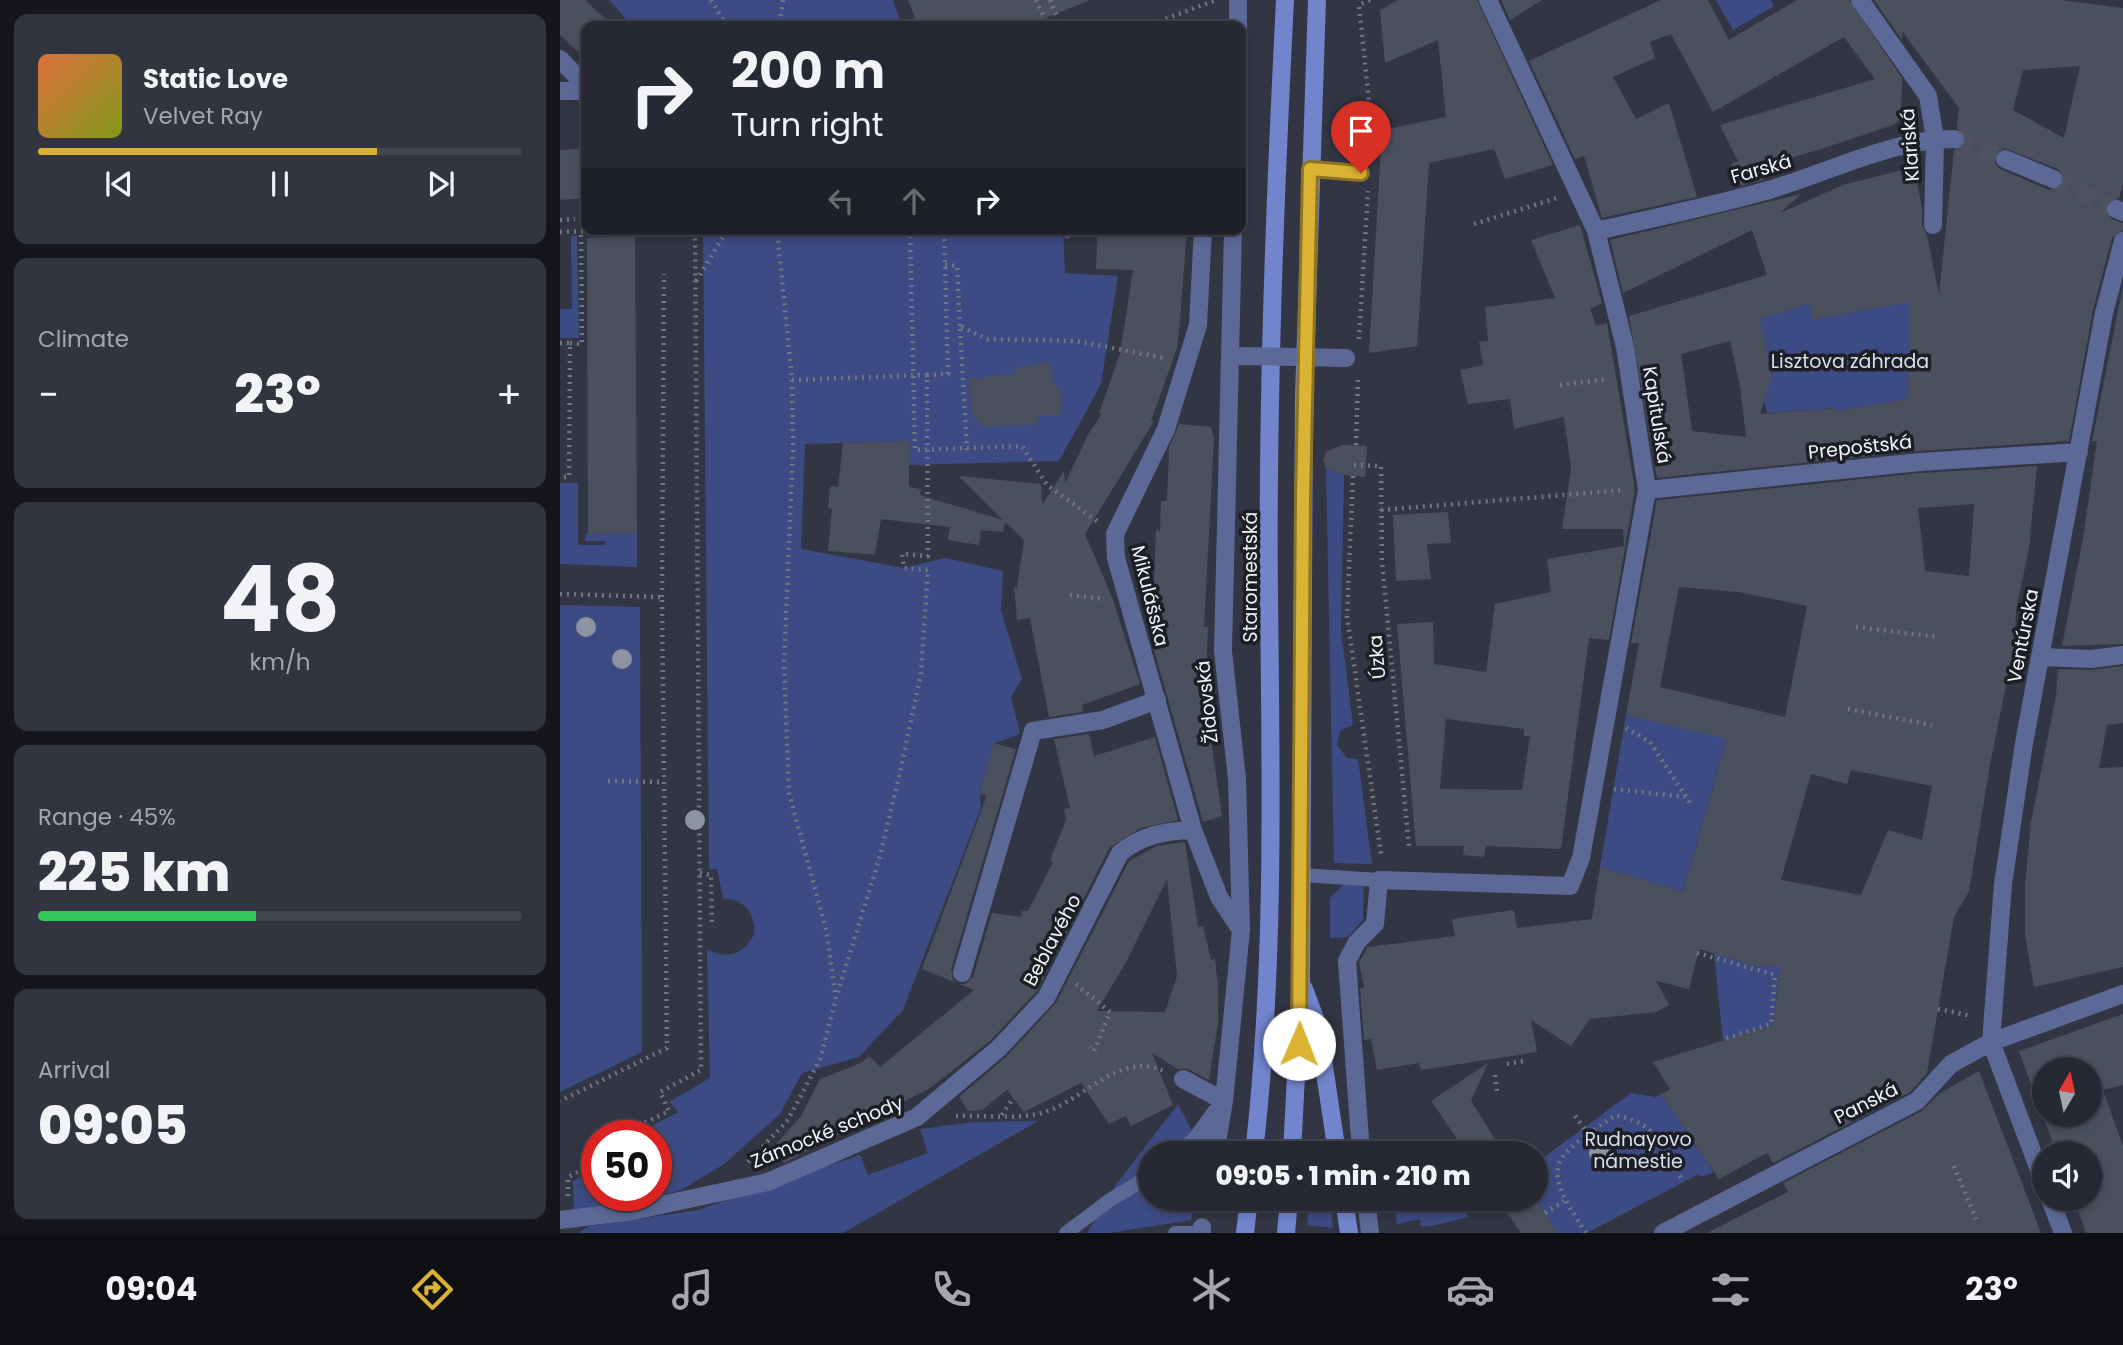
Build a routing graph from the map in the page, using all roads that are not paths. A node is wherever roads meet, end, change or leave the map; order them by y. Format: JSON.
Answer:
{"nodes":[{"id":1,"x":1238,"y":0,"type":"edge"},
{"id":2,"x":1285,"y":0,"type":"edge"},
{"id":3,"x":1317,"y":0,"type":"edge"},
{"id":4,"x":1488,"y":0,"type":"edge"},
{"id":5,"x":1860,"y":0,"type":"edge"},
{"id":6,"x":1238,"y":21,"type":"edge"},
{"id":7,"x":560,"y":59,"type":"edge"},
{"id":8,"x":581,"y":82,"type":"edge"},
{"id":9,"x":581,"y":89,"type":"edge"},
{"id":10,"x":560,"y":91,"type":"edge"},
{"id":11,"x":1935,"y":139,"type":"junction"},
{"id":12,"x":1955,"y":139,"type":"tunnel mouth"},
{"id":13,"x":2005,"y":159,"type":"tunnel mouth"},
{"id":14,"x":1366,"y":168,"type":"road end"},
{"id":15,"x":1310,"y":169,"type":"junction"},
{"id":16,"x":2053,"y":179,"type":"tunnel mouth"},
{"id":17,"x":1933,"y":225,"type":"dead end"},
{"id":18,"x":1596,"y":232,"type":"junction"},
{"id":19,"x":1203,"y":235,"type":"edge"},
{"id":20,"x":1233,"y":235,"type":"edge"},
{"id":21,"x":2123,"y":242,"type":"edge"},
{"id":22,"x":1234,"y":355,"type":"junction"},
{"id":23,"x":1352,"y":365,"type":"road end"},
{"id":24,"x":2079,"y":452,"type":"junction"},
{"id":25,"x":1647,"y":490,"type":"junction"},
{"id":26,"x":2123,"y":655,"type":"edge"},
{"id":27,"x":2040,"y":657,"type":"junction"},
{"id":28,"x":1157,"y":699,"type":"junction"},
{"id":29,"x":1193,"y":830,"type":"junction"},
{"id":30,"x":1301,"y":875,"type":"junction"},
{"id":31,"x":1379,"y":880,"type":"junction"},
{"id":32,"x":1241,"y":930,"type":"junction"},
{"id":33,"x":962,"y":973,"type":"dead end"},
{"id":34,"x":1301,"y":979,"type":"junction"},
{"id":35,"x":2123,"y":994,"type":"edge"},
{"id":36,"x":1991,"y":1042,"type":"junction"},
{"id":37,"x":1182,"y":1079,"type":"road end"},
{"id":38,"x":1224,"y":1101,"type":"junction"},
{"id":39,"x":917,"y":1117,"type":"joint"},
{"id":40,"x":1194,"y":1141,"type":"edge"},
{"id":41,"x":1217,"y":1141,"type":"edge"},
{"id":42,"x":1256,"y":1141,"type":"edge"},
{"id":43,"x":1293,"y":1141,"type":"edge"},
{"id":44,"x":1335,"y":1141,"type":"edge"},
{"id":45,"x":1360,"y":1141,"type":"edge"},
{"id":46,"x":2032,"y":1151,"type":"edge"},
{"id":47,"x":1138,"y":1183,"type":"edge"},
{"id":48,"x":1346,"y":1211,"type":"edge"},
{"id":49,"x":1367,"y":1211,"type":"edge"},
{"id":50,"x":2055,"y":1211,"type":"edge"},
{"id":51,"x":564,"y":1219,"type":"edge"},
{"id":52,"x":1202,"y":1231,"type":"edge"},
{"id":53,"x":1066,"y":1233,"type":"edge"},
{"id":54,"x":1175,"y":1233,"type":"edge"},
{"id":55,"x":1349,"y":1233,"type":"edge"},
{"id":56,"x":1370,"y":1233,"type":"edge"},
{"id":57,"x":1663,"y":1233,"type":"edge"},
{"id":58,"x":2063,"y":1233,"type":"edge"}],
"edges":[{"from":1,"to":6,"type":"street"},
{"from":2,"to":42,"type":"main road","name":"Staromestská"},
{"from":3,"to":15,"type":"main road"},
{"from":4,"to":18,"type":"street","name":"Kapitulská"},
{"from":5,"to":11,"type":"street","name":"Klariská"},
{"from":7,"to":8,"type":"street"},
{"from":9,"to":10,"type":"street"},
{"from":11,"to":12,"type":"street","name":"Farská"},
{"from":11,"to":17,"type":"street","name":"Klariská"},
{"from":11,"to":18,"type":"street","name":"Farská"},
{"from":13,"to":16,"type":"street"},
{"from":14,"to":15,"type":"lane"},
{"from":15,"to":30,"type":"main road"},
{"from":18,"to":25,"type":"street","name":"Kapitulská"},
{"from":19,"to":28,"type":"street","name":"Mikulášska"},
{"from":20,"to":22,"type":"street","name":"Židovská"},
{"from":21,"to":24,"type":"street","name":"Ventúrska"},
{"from":22,"to":23,"type":"street","bridge":true},
{"from":22,"to":32,"type":"street","name":"Židovská"},
{"from":24,"to":25,"type":"street","name":"Prepoštská"},
{"from":24,"to":27,"type":"street","name":"Ventúrska"},
{"from":25,"to":31,"type":"street","name":"Kapitulská"},
{"from":26,"to":27,"type":"street"},
{"from":27,"to":36,"type":"street","name":"Ventúrska"},
{"from":28,"to":29,"type":"street","name":"Mikulášska"},
{"from":28,"to":33,"type":"street"},
{"from":29,"to":32,"type":"street","name":"Mikulášska"},
{"from":29,"to":39,"type":"street","name":"Beblavého"},
{"from":30,"to":31,"type":"lane"},
{"from":30,"to":34,"type":"main road"},
{"from":31,"to":45,"type":"street"},
{"from":32,"to":38,"type":"street","name":"Židovská"},
{"from":34,"to":43,"type":"main road"},
{"from":34,"to":44,"type":"main road"},
{"from":35,"to":36,"type":"street","name":"Panská"},
{"from":36,"to":46,"type":"street"},
{"from":36,"to":57,"type":"street","name":"Panská"},
{"from":37,"to":38,"type":"street"},
{"from":38,"to":40,"type":"street"},
{"from":38,"to":41,"type":"street","name":"Židovská"},
{"from":39,"to":51,"type":"street","name":"Zámocké schody"},
{"from":47,"to":53,"type":"lane"},
{"from":48,"to":55,"type":"main road"},
{"from":49,"to":56,"type":"street"},
{"from":50,"to":58,"type":"street"},
{"from":52,"to":54,"type":"lane"}]}
